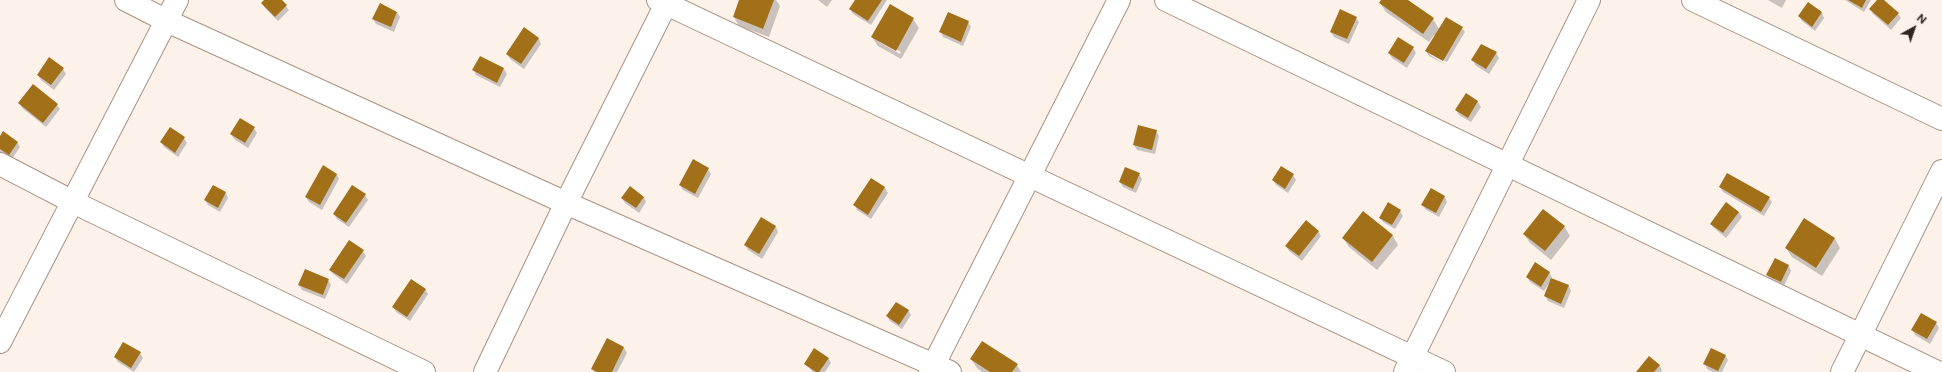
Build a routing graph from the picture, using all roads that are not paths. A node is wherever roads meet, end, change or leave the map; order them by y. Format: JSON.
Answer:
{"nodes":[{"id":1,"x":126,"y":0,"type":"edge"},
{"id":2,"x":177,"y":0,"type":"edge"},
{"id":3,"x":1119,"y":0,"type":"edge"},
{"id":4,"x":1166,"y":0,"type":"edge"},
{"id":5,"x":1589,"y":0,"type":"edge"},
{"id":6,"x":1693,"y":0,"type":"edge"},
{"id":7,"x":664,"y":1,"type":"edge"},
{"id":8,"x":166,"y":21,"type":"junction"},
{"id":9,"x":1942,"y":119,"type":"edge"},
{"id":10,"x":0,"y":164,"type":"edge"},
{"id":11,"x":1508,"y":164,"type":"junction"},
{"id":12,"x":1942,"y":171,"type":"edge"},
{"id":13,"x":1030,"y":175,"type":"junction"},
{"id":14,"x":72,"y":202,"type":"junction"},
{"id":15,"x":566,"y":203,"type":"junction"},
{"id":16,"x":1861,"y":335,"type":"junction"},
{"id":17,"x":0,"y":342,"type":"edge"},
{"id":18,"x":1409,"y":364,"type":"edge"},
{"id":19,"x":938,"y":369,"type":"edge"},
{"id":20,"x":424,"y":372,"type":"edge"},
{"id":21,"x":485,"y":372,"type":"edge"},
{"id":22,"x":1444,"y":372,"type":"edge"},
{"id":23,"x":1842,"y":372,"type":"edge"},
{"id":24,"x":1937,"y":372,"type":"edge"}],
"edges":[{"from":1,"to":8,"type":"street"},
{"from":2,"to":8,"type":"street"},
{"from":3,"to":13,"type":"street"},
{"from":4,"to":11,"type":"street"},
{"from":5,"to":11,"type":"street"},
{"from":6,"to":9,"type":"street"},
{"from":7,"to":13,"type":"street"},
{"from":7,"to":15,"type":"street"},
{"from":8,"to":14,"type":"street"},
{"from":8,"to":15,"type":"street"},
{"from":10,"to":14,"type":"street"},
{"from":11,"to":16,"type":"street"},
{"from":11,"to":18,"type":"street"},
{"from":12,"to":16,"type":"street"},
{"from":13,"to":18,"type":"street"},
{"from":13,"to":19,"type":"street"},
{"from":14,"to":17,"type":"street"},
{"from":14,"to":20,"type":"street"},
{"from":15,"to":19,"type":"street"},
{"from":15,"to":21,"type":"street"},
{"from":16,"to":23,"type":"street"},
{"from":16,"to":24,"type":"street"},
{"from":18,"to":22,"type":"street"}]}
